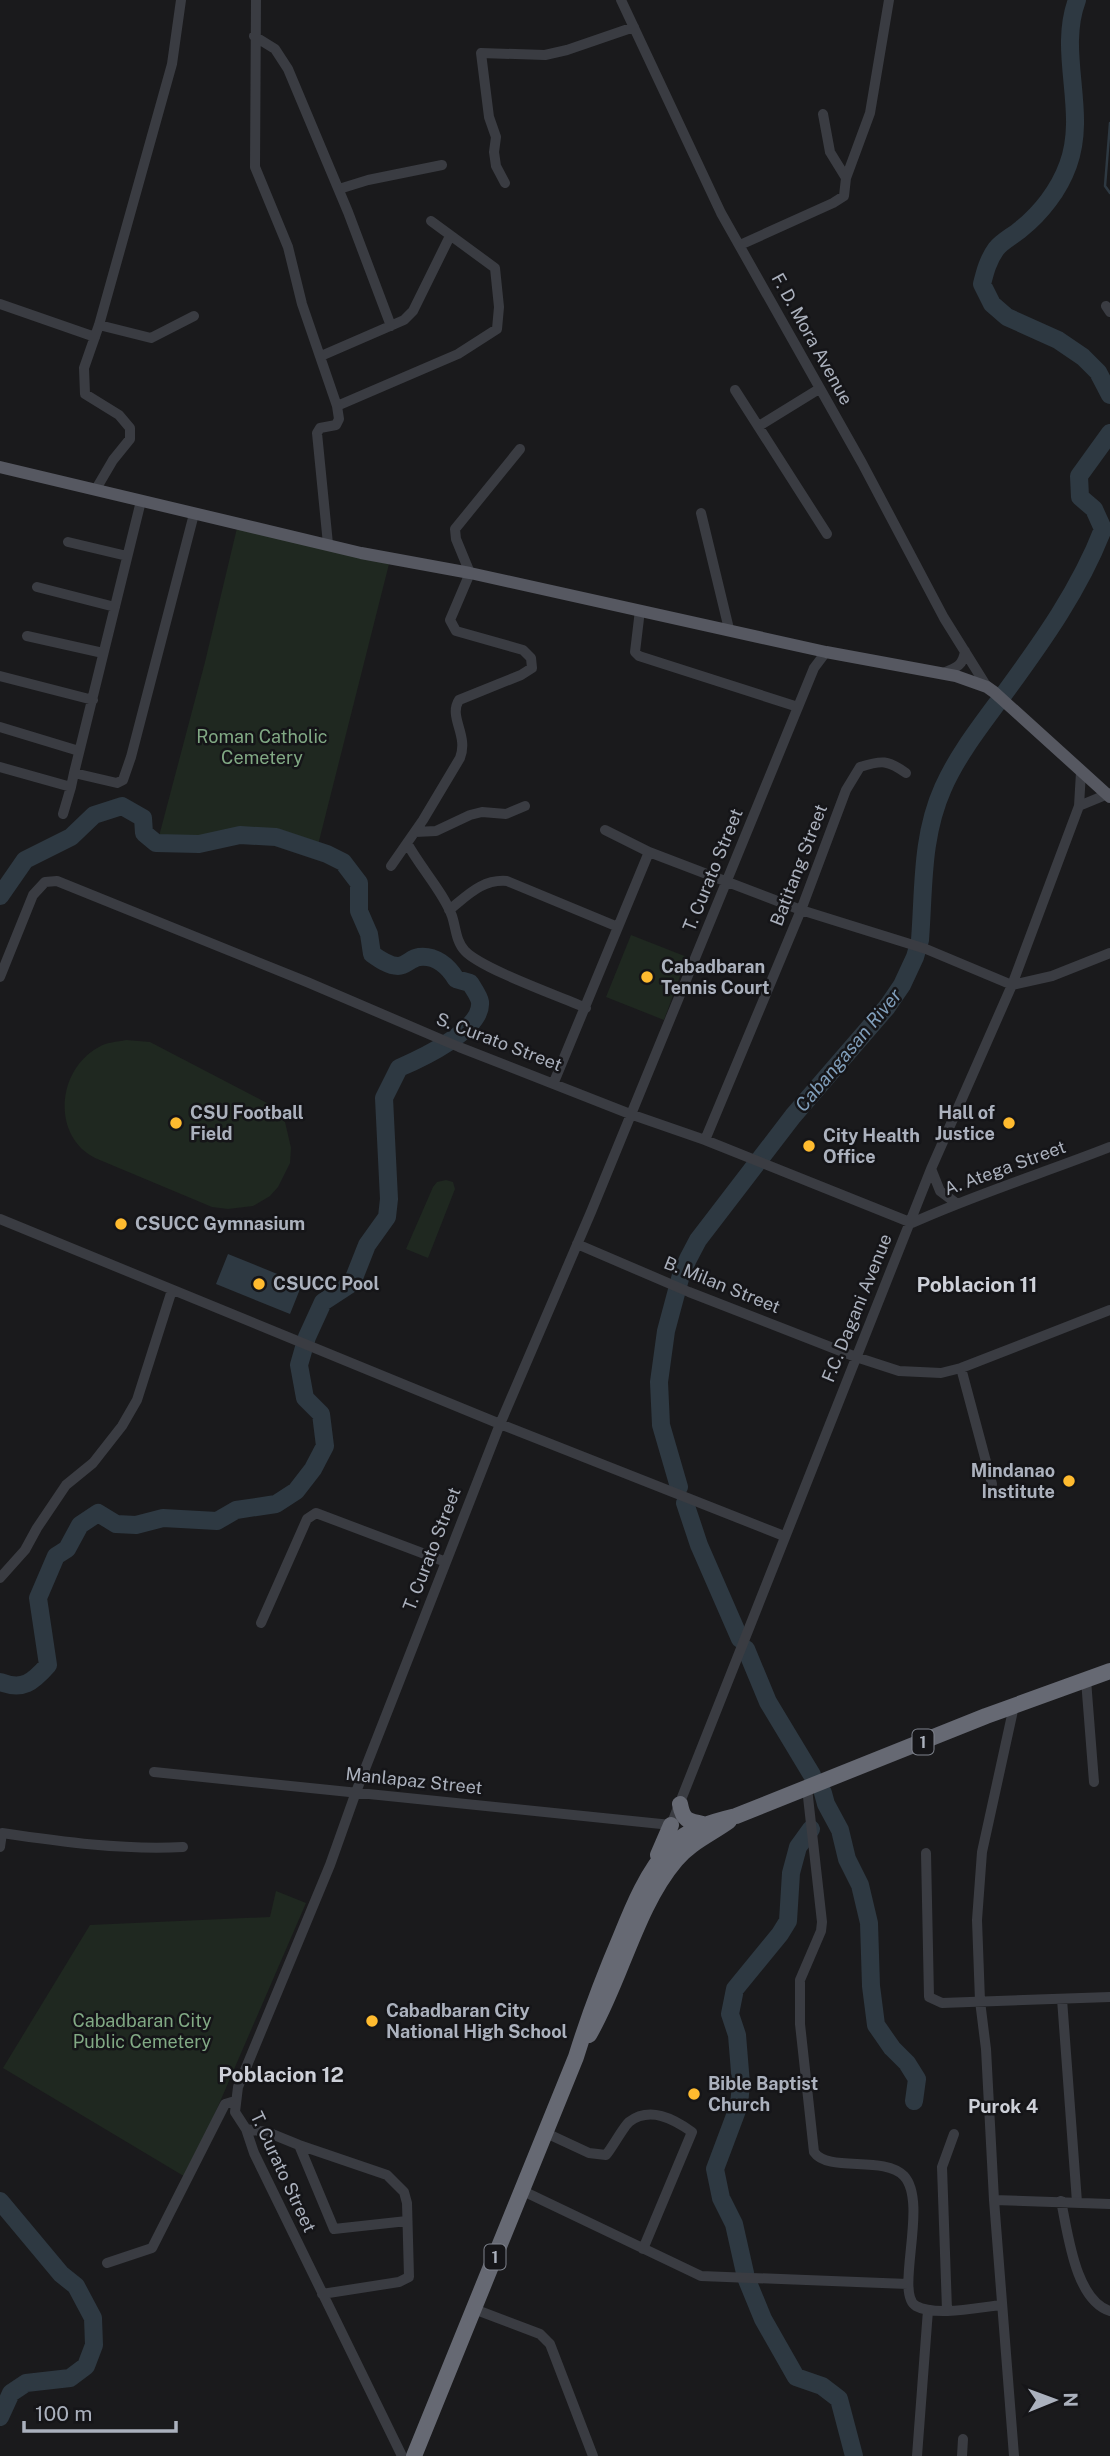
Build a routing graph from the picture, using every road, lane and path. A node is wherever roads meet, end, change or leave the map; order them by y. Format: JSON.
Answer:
{"nodes":[{"id":1,"x":181,"y":0,"type":"edge"},
{"id":2,"x":256,"y":0,"type":"edge"},
{"id":3,"x":621,"y":0,"type":"edge"},
{"id":4,"x":889,"y":0,"type":"edge"},
{"id":5,"x":634,"y":27,"type":"junction"},
{"id":6,"x":254,"y":37,"type":"junction"},
{"id":7,"x":823,"y":114,"type":"dead end"},
{"id":8,"x":442,"y":165,"type":"dead end"},
{"id":9,"x":846,"y":178,"type":"junction"},
{"id":10,"x":505,"y":183,"type":"dead end"},
{"id":11,"x":339,"y":189,"type":"junction"},
{"id":12,"x":431,"y":221,"type":"dead end"},
{"id":13,"x":450,"y":236,"type":"junction"},
{"id":14,"x":740,"y":245,"type":"junction"},
{"id":15,"x":0,"y":304,"type":"edge"},
{"id":16,"x":194,"y":316,"type":"dead end"},
{"id":17,"x":99,"y":325,"type":"junction"},
{"id":18,"x":391,"y":326,"type":"junction"},
{"id":19,"x":95,"y":337,"type":"junction"},
{"id":20,"x":321,"y":356,"type":"junction"},
{"id":21,"x":735,"y":390,"type":"dead end"},
{"id":22,"x":819,"y":390,"type":"junction"},
{"id":23,"x":337,"y":406,"type":"junction"},
{"id":24,"x":759,"y":426,"type":"junction"},
{"id":25,"x":520,"y":449,"type":"dead end"},
{"id":26,"x":0,"y":467,"type":"edge"},
{"id":27,"x":96,"y":489,"type":"junction"},
{"id":28,"x":141,"y":501,"type":"junction"},
{"id":29,"x":701,"y":513,"type":"dead end"},
{"id":30,"x":194,"y":514,"type":"junction"},
{"id":31,"x":827,"y":534,"type":"dead end"},
{"id":32,"x":68,"y":542,"type":"dead end"},
{"id":33,"x":328,"y":544,"type":"junction"},
{"id":34,"x":127,"y":556,"type":"junction"},
{"id":35,"x":470,"y":573,"type":"junction"},
{"id":36,"x":37,"y":587,"type":"dead end"},
{"id":37,"x":115,"y":607,"type":"junction"},
{"id":38,"x":640,"y":610,"type":"junction"},
{"id":39,"x":729,"y":629,"type":"junction"},
{"id":40,"x":27,"y":635,"type":"dead end"},
{"id":41,"x":811,"y":648,"type":"junction"},
{"id":42,"x":825,"y":652,"type":"junction"},
{"id":43,"x":965,"y":652,"type":"junction"},
{"id":44,"x":103,"y":653,"type":"junction"},
{"id":45,"x":814,"y":668,"type":"junction"},
{"id":46,"x":943,"y":673,"type":"junction"},
{"id":47,"x":0,"y":676,"type":"edge"},
{"id":48,"x":995,"y":693,"type":"junction"},
{"id":49,"x":93,"y":699,"type":"junction"},
{"id":50,"x":798,"y":707,"type":"junction"},
{"id":51,"x":0,"y":727,"type":"edge"},
{"id":52,"x":79,"y":751,"type":"junction"},
{"id":53,"x":0,"y":767,"type":"edge"},
{"id":54,"x":1081,"y":772,"type":"junction"},
{"id":55,"x":74,"y":773,"type":"junction"},
{"id":56,"x":905,"y":774,"type":"dead end"},
{"id":57,"x":71,"y":787,"type":"junction"},
{"id":58,"x":1109,"y":795,"type":"edge"},
{"id":59,"x":525,"y":806,"type":"dead end"},
{"id":60,"x":1079,"y":806,"type":"junction"},
{"id":61,"x":63,"y":814,"type":"dead end"},
{"id":62,"x":605,"y":830,"type":"dead end"},
{"id":63,"x":415,"y":832,"type":"junction"},
{"id":64,"x":407,"y":843,"type":"junction"},
{"id":65,"x":649,"y":852,"type":"junction"},
{"id":66,"x":391,"y":866,"type":"dead end"},
{"id":67,"x":727,"y":882,"type":"junction"},
{"id":68,"x":449,"y":910,"type":"junction"},
{"id":69,"x":800,"y":910,"type":"junction"},
{"id":70,"x":618,"y":927,"type":"junction"},
{"id":71,"x":1110,"y":953,"type":"edge"},
{"id":72,"x":0,"y":977,"type":"edge"},
{"id":73,"x":1012,"y":985,"type":"junction"},
{"id":74,"x":586,"y":1008,"type":"junction"},
{"id":75,"x":554,"y":1082,"type":"junction"},
{"id":76,"x":630,"y":1114,"type":"junction"},
{"id":77,"x":705,"y":1140,"type":"junction"},
{"id":78,"x":1110,"y":1147,"type":"edge"},
{"id":79,"x":932,"y":1168,"type":"junction"},
{"id":80,"x":956,"y":1203,"type":"junction"},
{"id":81,"x":0,"y":1219,"type":"edge"},
{"id":82,"x":912,"y":1223,"type":"junction"},
{"id":83,"x":577,"y":1244,"type":"junction"},
{"id":84,"x":172,"y":1290,"type":"junction"},
{"id":85,"x":1110,"y":1310,"type":"edge"},
{"id":86,"x":856,"y":1357,"type":"junction"},
{"id":87,"x":961,"y":1368,"type":"junction"},
{"id":88,"x":500,"y":1424,"type":"junction"},
{"id":89,"x":992,"y":1483,"type":"dead end"},
{"id":90,"x":784,"y":1536,"type":"junction"},
{"id":91,"x":446,"y":1562,"type":"junction"},
{"id":92,"x":0,"y":1578,"type":"edge"},
{"id":93,"x":261,"y":1623,"type":"dead end"},
{"id":94,"x":1110,"y":1671,"type":"edge"},
{"id":95,"x":1086,"y":1680,"type":"junction"},
{"id":96,"x":1014,"y":1706,"type":"junction"},
{"id":97,"x":154,"y":1772,"type":"dead end"},
{"id":98,"x":1094,"y":1782,"type":"dead end"},
{"id":99,"x":807,"y":1788,"type":"junction"},
{"id":100,"x":356,"y":1792,"type":"junction"},
{"id":101,"x":680,"y":1804,"type":"junction"},
{"id":102,"x":736,"y":1816,"type":"junction"},
{"id":103,"x":703,"y":1824,"type":"junction"},
{"id":104,"x":671,"y":1825,"type":"junction"},
{"id":105,"x":0,"y":1847,"type":"edge"},
{"id":106,"x":183,"y":1847,"type":"dead end"},
{"id":107,"x":926,"y":1853,"type":"dead end"},
{"id":108,"x":652,"y":1872,"type":"junction"},
{"id":109,"x":1110,"y":1997,"type":"edge"},
{"id":110,"x":1062,"y":1999,"type":"junction"},
{"id":111,"x":980,"y":2001,"type":"junction"},
{"id":112,"x":576,"y":2057,"type":"junction"},
{"id":113,"x":235,"y":2101,"type":"junction"},
{"id":114,"x":246,"y":2129,"type":"junction"},
{"id":115,"x":546,"y":2133,"type":"junction"},
{"id":116,"x":954,"y":2134,"type":"dead end"},
{"id":117,"x":299,"y":2146,"type":"junction"},
{"id":118,"x":523,"y":2191,"type":"junction"},
{"id":119,"x":994,"y":2200,"type":"junction"},
{"id":120,"x":1061,"y":2201,"type":"junction"},
{"id":121,"x":1077,"y":2202,"type":"junction"},
{"id":122,"x":1110,"y":2204,"type":"edge"},
{"id":123,"x":407,"y":2221,"type":"junction"},
{"id":124,"x":643,"y":2249,"type":"junction"},
{"id":125,"x":107,"y":2263,"type":"dead end"},
{"id":126,"x":908,"y":2284,"type":"junction"},
{"id":127,"x":322,"y":2294,"type":"junction"},
{"id":128,"x":1002,"y":2305,"type":"junction"},
{"id":129,"x":474,"y":2309,"type":"junction"},
{"id":130,"x":928,"y":2310,"type":"junction"},
{"id":131,"x":947,"y":2310,"type":"junction"},
{"id":132,"x":1110,"y":2311,"type":"edge"},
{"id":133,"x":963,"y":2439,"type":"dead end"},
{"id":134,"x":401,"y":2456,"type":"edge"},
{"id":135,"x":414,"y":2456,"type":"edge"},
{"id":136,"x":593,"y":2456,"type":"edge"},
{"id":137,"x":917,"y":2456,"type":"edge"},
{"id":138,"x":962,"y":2456,"type":"edge"},
{"id":139,"x":1014,"y":2456,"type":"edge"}],
"edges":[{"from":1,"to":17,"type":"street"},
{"from":2,"to":6,"type":"street"},
{"from":3,"to":5,"type":"street","name":"F. D. Mora Avenue"},
{"from":4,"to":9,"type":"street"},
{"from":5,"to":10,"type":"street"},
{"from":5,"to":14,"type":"street","name":"F. D. Mora Avenue"},
{"from":6,"to":11,"type":"street"},
{"from":6,"to":20,"type":"street"},
{"from":7,"to":9,"type":"street"},
{"from":8,"to":11,"type":"street"},
{"from":9,"to":14,"type":"street"},
{"from":11,"to":18,"type":"street"},
{"from":12,"to":13,"type":"street"},
{"from":13,"to":18,"type":"street"},
{"from":13,"to":23,"type":"street"},
{"from":14,"to":22,"type":"street","name":"F. D. Mora Avenue"},
{"from":15,"to":19,"type":"street"},
{"from":16,"to":17,"type":"street"},
{"from":17,"to":19,"type":"street"},
{"from":18,"to":20,"type":"street"},
{"from":19,"to":27,"type":"street"},
{"from":20,"to":23,"type":"street"},
{"from":21,"to":24,"type":"street"},
{"from":22,"to":24,"type":"street"},
{"from":22,"to":43,"type":"street","name":"F. D. Mora Avenue"},
{"from":23,"to":33,"type":"street"},
{"from":24,"to":31,"type":"street"},
{"from":25,"to":35,"type":"street"},
{"from":26,"to":27,"type":"main road"},
{"from":27,"to":28,"type":"main road"},
{"from":28,"to":30,"type":"main road"},
{"from":28,"to":34,"type":"street"},
{"from":29,"to":39,"type":"street"},
{"from":30,"to":33,"type":"main road"},
{"from":30,"to":55,"type":"street"},
{"from":32,"to":34,"type":"street"},
{"from":33,"to":35,"type":"main road"},
{"from":34,"to":37,"type":"street"},
{"from":35,"to":38,"type":"main road"},
{"from":35,"to":63,"type":"street"},
{"from":36,"to":37,"type":"street"},
{"from":37,"to":44,"type":"street"},
{"from":38,"to":39,"type":"main road"},
{"from":38,"to":50,"type":"street"},
{"from":39,"to":41,"type":"main road"},
{"from":40,"to":44,"type":"street"},
{"from":41,"to":42,"type":"main road"},
{"from":41,"to":45,"type":"street"},
{"from":42,"to":45,"type":"street","name":"T. Curato Street"},
{"from":42,"to":46,"type":"main road"},
{"from":43,"to":46,"type":"street"},
{"from":43,"to":48,"type":"street","name":"F. D. Mora Avenue"},
{"from":44,"to":49,"type":"street"},
{"from":45,"to":50,"type":"street","name":"T. Curato Street"},
{"from":46,"to":48,"type":"main road"},
{"from":47,"to":49,"type":"street"},
{"from":48,"to":54,"type":"main road"},
{"from":49,"to":52,"type":"street"},
{"from":50,"to":67,"type":"street","name":"T. Curato Street"},
{"from":51,"to":52,"type":"street"},
{"from":52,"to":55,"type":"street"},
{"from":53,"to":57,"type":"street"},
{"from":54,"to":58,"type":"main road"},
{"from":54,"to":60,"type":"street","name":"F.C. Dagani Avenue"},
{"from":55,"to":57,"type":"street"},
{"from":56,"to":69,"type":"street","name":"Batitang Street"},
{"from":57,"to":61,"type":"street"},
{"from":58,"to":60,"type":"street"},
{"from":59,"to":63,"type":"street"},
{"from":60,"to":73,"type":"street","name":"F.C. Dagani Avenue"},
{"from":62,"to":65,"type":"street"},
{"from":63,"to":64,"type":"street"},
{"from":64,"to":66,"type":"street"},
{"from":64,"to":68,"type":"street"},
{"from":65,"to":67,"type":"street"},
{"from":65,"to":70,"type":"street"},
{"from":67,"to":69,"type":"street"},
{"from":67,"to":76,"type":"street","name":"T. Curato Street"},
{"from":68,"to":70,"type":"street"},
{"from":68,"to":74,"type":"street"},
{"from":69,"to":73,"type":"street"},
{"from":69,"to":77,"type":"street","name":"Batitang Street"},
{"from":70,"to":74,"type":"street"},
{"from":71,"to":73,"type":"street"},
{"from":72,"to":75,"type":"street","name":"S. Curato Street"},
{"from":73,"to":79,"type":"street","name":"F.C. Dagani Avenue"},
{"from":74,"to":75,"type":"street"},
{"from":75,"to":76,"type":"street","name":"S. Curato Street"},
{"from":76,"to":77,"type":"street","name":"S. Curato Street"},
{"from":76,"to":83,"type":"street","name":"T. Curato Street"},
{"from":77,"to":82,"type":"street","name":"S. Curato Street"},
{"from":78,"to":80,"type":"street","name":"A. Atega Street"},
{"from":79,"to":80,"type":"street"},
{"from":79,"to":82,"type":"street","name":"F.C. Dagani Avenue"},
{"from":80,"to":82,"type":"street","name":"A. Atega Street"},
{"from":81,"to":84,"type":"street"},
{"from":82,"to":86,"type":"street","name":"F.C. Dagani Avenue"},
{"from":83,"to":86,"type":"street","name":"B. Milan Street"},
{"from":83,"to":88,"type":"street","name":"T. Curato Street"},
{"from":84,"to":88,"type":"street"},
{"from":84,"to":92,"type":"street"},
{"from":85,"to":87,"type":"street","name":"B. Milan Street"},
{"from":86,"to":87,"type":"street","name":"B. Milan Street"},
{"from":86,"to":90,"type":"street","name":"F.C. Dagani Avenue"},
{"from":87,"to":89,"type":"street"},
{"from":88,"to":90,"type":"street"},
{"from":88,"to":91,"type":"street","name":"T. Curato Street"},
{"from":90,"to":101,"type":"street","name":"F.C. Dagani Avenue"},
{"from":91,"to":93,"type":"street"},
{"from":91,"to":100,"type":"street","name":"T. Curato Street"},
{"from":94,"to":95,"type":"highway","number":"1"},
{"from":95,"to":96,"type":"highway","number":"1"},
{"from":95,"to":98,"type":"street"},
{"from":96,"to":99,"type":"highway","number":"1"},
{"from":96,"to":111,"type":"street"},
{"from":97,"to":100,"type":"street","name":"Manlapaz Street"},
{"from":99,"to":102,"type":"highway","number":"1"},
{"from":99,"to":126,"type":"street"},
{"from":100,"to":104,"type":"street","name":"Manlapaz Street"},
{"from":100,"to":113,"type":"street","name":"T. Curato Street"},
{"from":101,"to":103,"type":"highway"},
{"from":101,"to":104,"type":"street","name":"F.C. Dagani Avenue"},
{"from":102,"to":103,"type":"highway","number":"1"},
{"from":102,"to":112,"type":"highway","number":"1"},
{"from":103,"to":108,"type":"highway","number":"1"},
{"from":104,"to":108,"type":"highway"},
{"from":105,"to":106,"type":"street"},
{"from":107,"to":111,"type":"street"},
{"from":108,"to":112,"type":"highway","number":"1"},
{"from":109,"to":110,"type":"street"},
{"from":110,"to":111,"type":"street"},
{"from":110,"to":121,"type":"street"},
{"from":111,"to":119,"type":"street"},
{"from":112,"to":115,"type":"highway","number":"1"},
{"from":113,"to":114,"type":"street","name":"T. Curato Street"},
{"from":113,"to":125,"type":"street"},
{"from":114,"to":117,"type":"street"},
{"from":114,"to":127,"type":"street","name":"T. Curato Street"},
{"from":115,"to":118,"type":"highway","number":"1"},
{"from":115,"to":124,"type":"street"},
{"from":116,"to":131,"type":"street"},
{"from":117,"to":123,"type":"street"},
{"from":117,"to":123,"type":"street"},
{"from":118,"to":124,"type":"street"},
{"from":118,"to":129,"type":"highway","number":"1"},
{"from":119,"to":120,"type":"street"},
{"from":119,"to":128,"type":"street"},
{"from":120,"to":121,"type":"street"},
{"from":120,"to":132,"type":"street"},
{"from":121,"to":122,"type":"street"},
{"from":123,"to":127,"type":"street"},
{"from":124,"to":126,"type":"street"},
{"from":126,"to":130,"type":"street"},
{"from":127,"to":134,"type":"street","name":"T. Curato Street"},
{"from":128,"to":131,"type":"street"},
{"from":128,"to":139,"type":"street"},
{"from":129,"to":135,"type":"highway","number":"1"},
{"from":129,"to":136,"type":"street"},
{"from":130,"to":131,"type":"street"},
{"from":130,"to":137,"type":"street"},
{"from":133,"to":138,"type":"street"}]}
